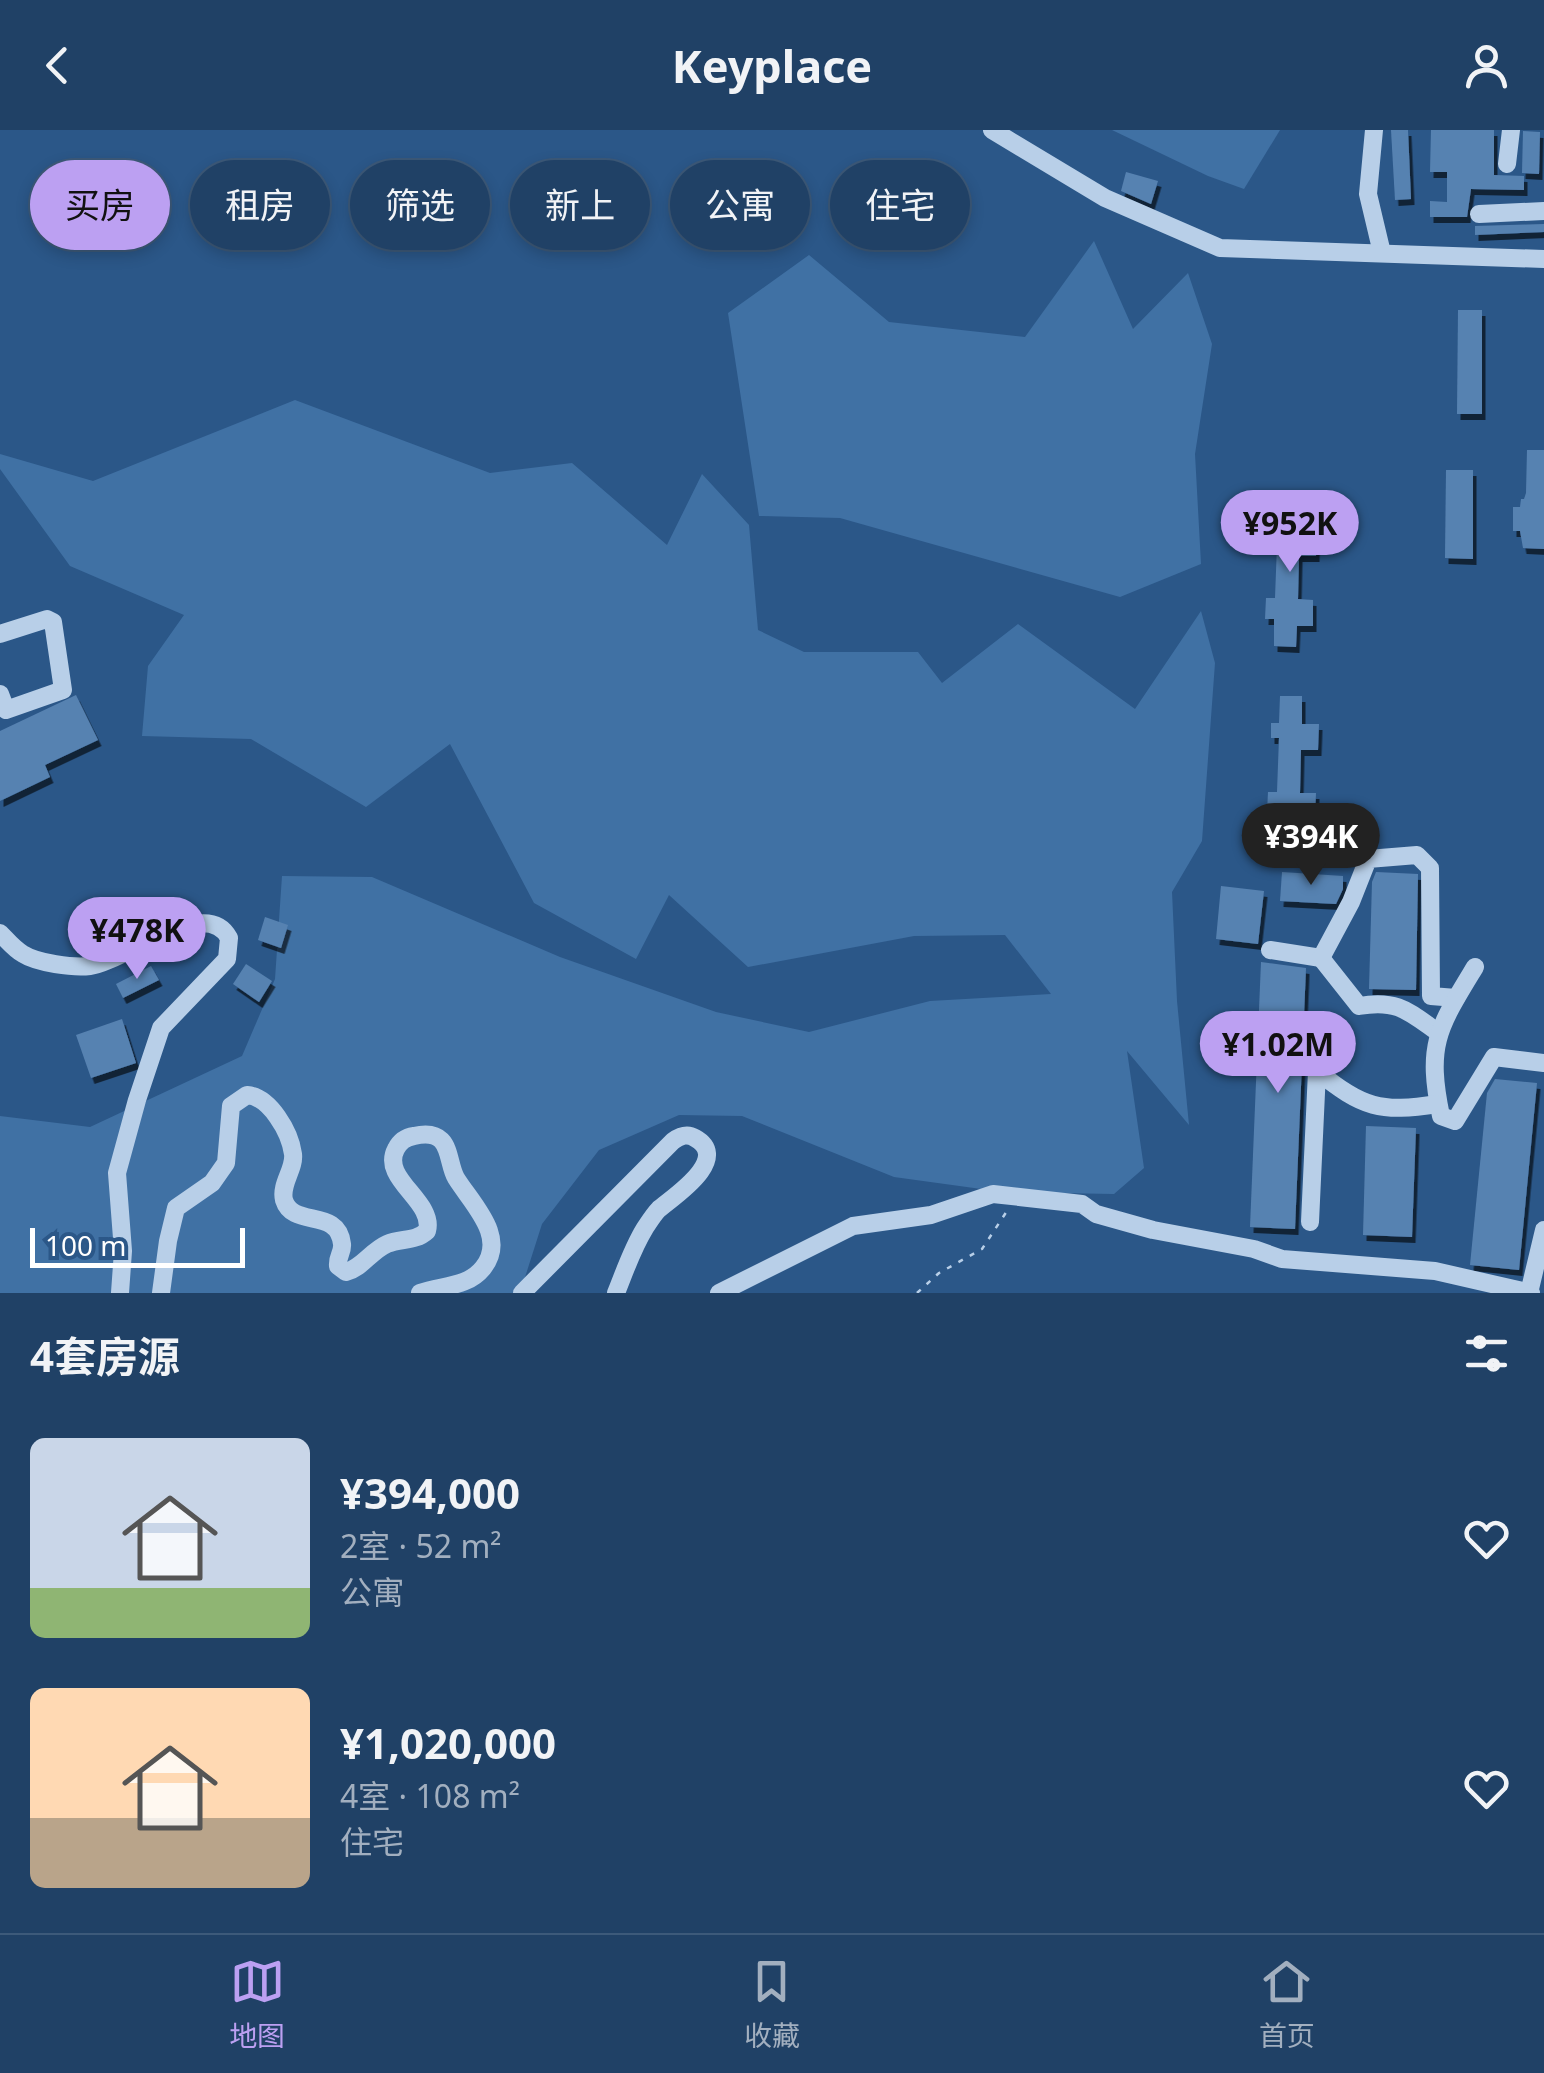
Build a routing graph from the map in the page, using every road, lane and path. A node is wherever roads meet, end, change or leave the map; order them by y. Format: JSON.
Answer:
{"nodes":[{"id":1,"x":992,"y":130,"type":"edge"},
{"id":2,"x":1374,"y":130,"type":"edge"},
{"id":3,"x":1511,"y":130,"type":"edge"},
{"id":4,"x":1508,"y":164,"type":"dead end"},
{"id":5,"x":1544,"y":211,"type":"edge"},
{"id":6,"x":1479,"y":214,"type":"dead end"},
{"id":7,"x":1382,"y":253,"type":"junction"},
{"id":8,"x":1544,"y":259,"type":"edge"},
{"id":9,"x":0,"y":634,"type":"edge"},
{"id":10,"x":0,"y":694,"type":"edge"},
{"id":11,"x":0,"y":933,"type":"edge"},
{"id":12,"x":1270,"y":950,"type":"dead end"},
{"id":13,"x":1321,"y":958,"type":"junction"},
{"id":14,"x":1475,"y":967,"type":"dead end"},
{"id":15,"x":1456,"y":998,"type":"junction"},
{"id":16,"x":1439,"y":1034,"type":"junction"},
{"id":17,"x":1544,"y":1062,"type":"edge"},
{"id":18,"x":1438,"y":1104,"type":"junction"},
{"id":19,"x":1008,"y":1210,"type":"dead end"},
{"id":20,"x":1310,"y":1222,"type":"dead end"},
{"id":21,"x":1544,"y":1230,"type":"edge"},
{"id":22,"x":120,"y":1293,"type":"edge"},
{"id":23,"x":160,"y":1293,"type":"edge"},
{"id":24,"x":420,"y":1293,"type":"edge"},
{"id":25,"x":522,"y":1293,"type":"edge"},
{"id":26,"x":616,"y":1293,"type":"edge"},
{"id":27,"x":719,"y":1293,"type":"edge"},
{"id":28,"x":917,"y":1293,"type":"edge"},
{"id":29,"x":1530,"y":1293,"type":"edge"}],
"edges":[{"from":1,"to":7,"type":"street"},
{"from":2,"to":7,"type":"street"},
{"from":3,"to":4,"type":"street"},
{"from":5,"to":6,"type":"street"},
{"from":7,"to":8,"type":"street"},
{"from":9,"to":10,"type":"street"},
{"from":11,"to":22,"type":"street"},
{"from":12,"to":13,"type":"street"},
{"from":13,"to":15,"type":"street"},
{"from":13,"to":16,"type":"street"},
{"from":14,"to":15,"type":"street"},
{"from":15,"to":16,"type":"street"},
{"from":16,"to":18,"type":"street"},
{"from":17,"to":18,"type":"street"},
{"from":18,"to":20,"type":"street"},
{"from":19,"to":28,"type":"path"},
{"from":21,"to":29,"type":"street"},
{"from":23,"to":24,"type":"street"},
{"from":25,"to":26,"type":"street"},
{"from":27,"to":29,"type":"street"}]}
